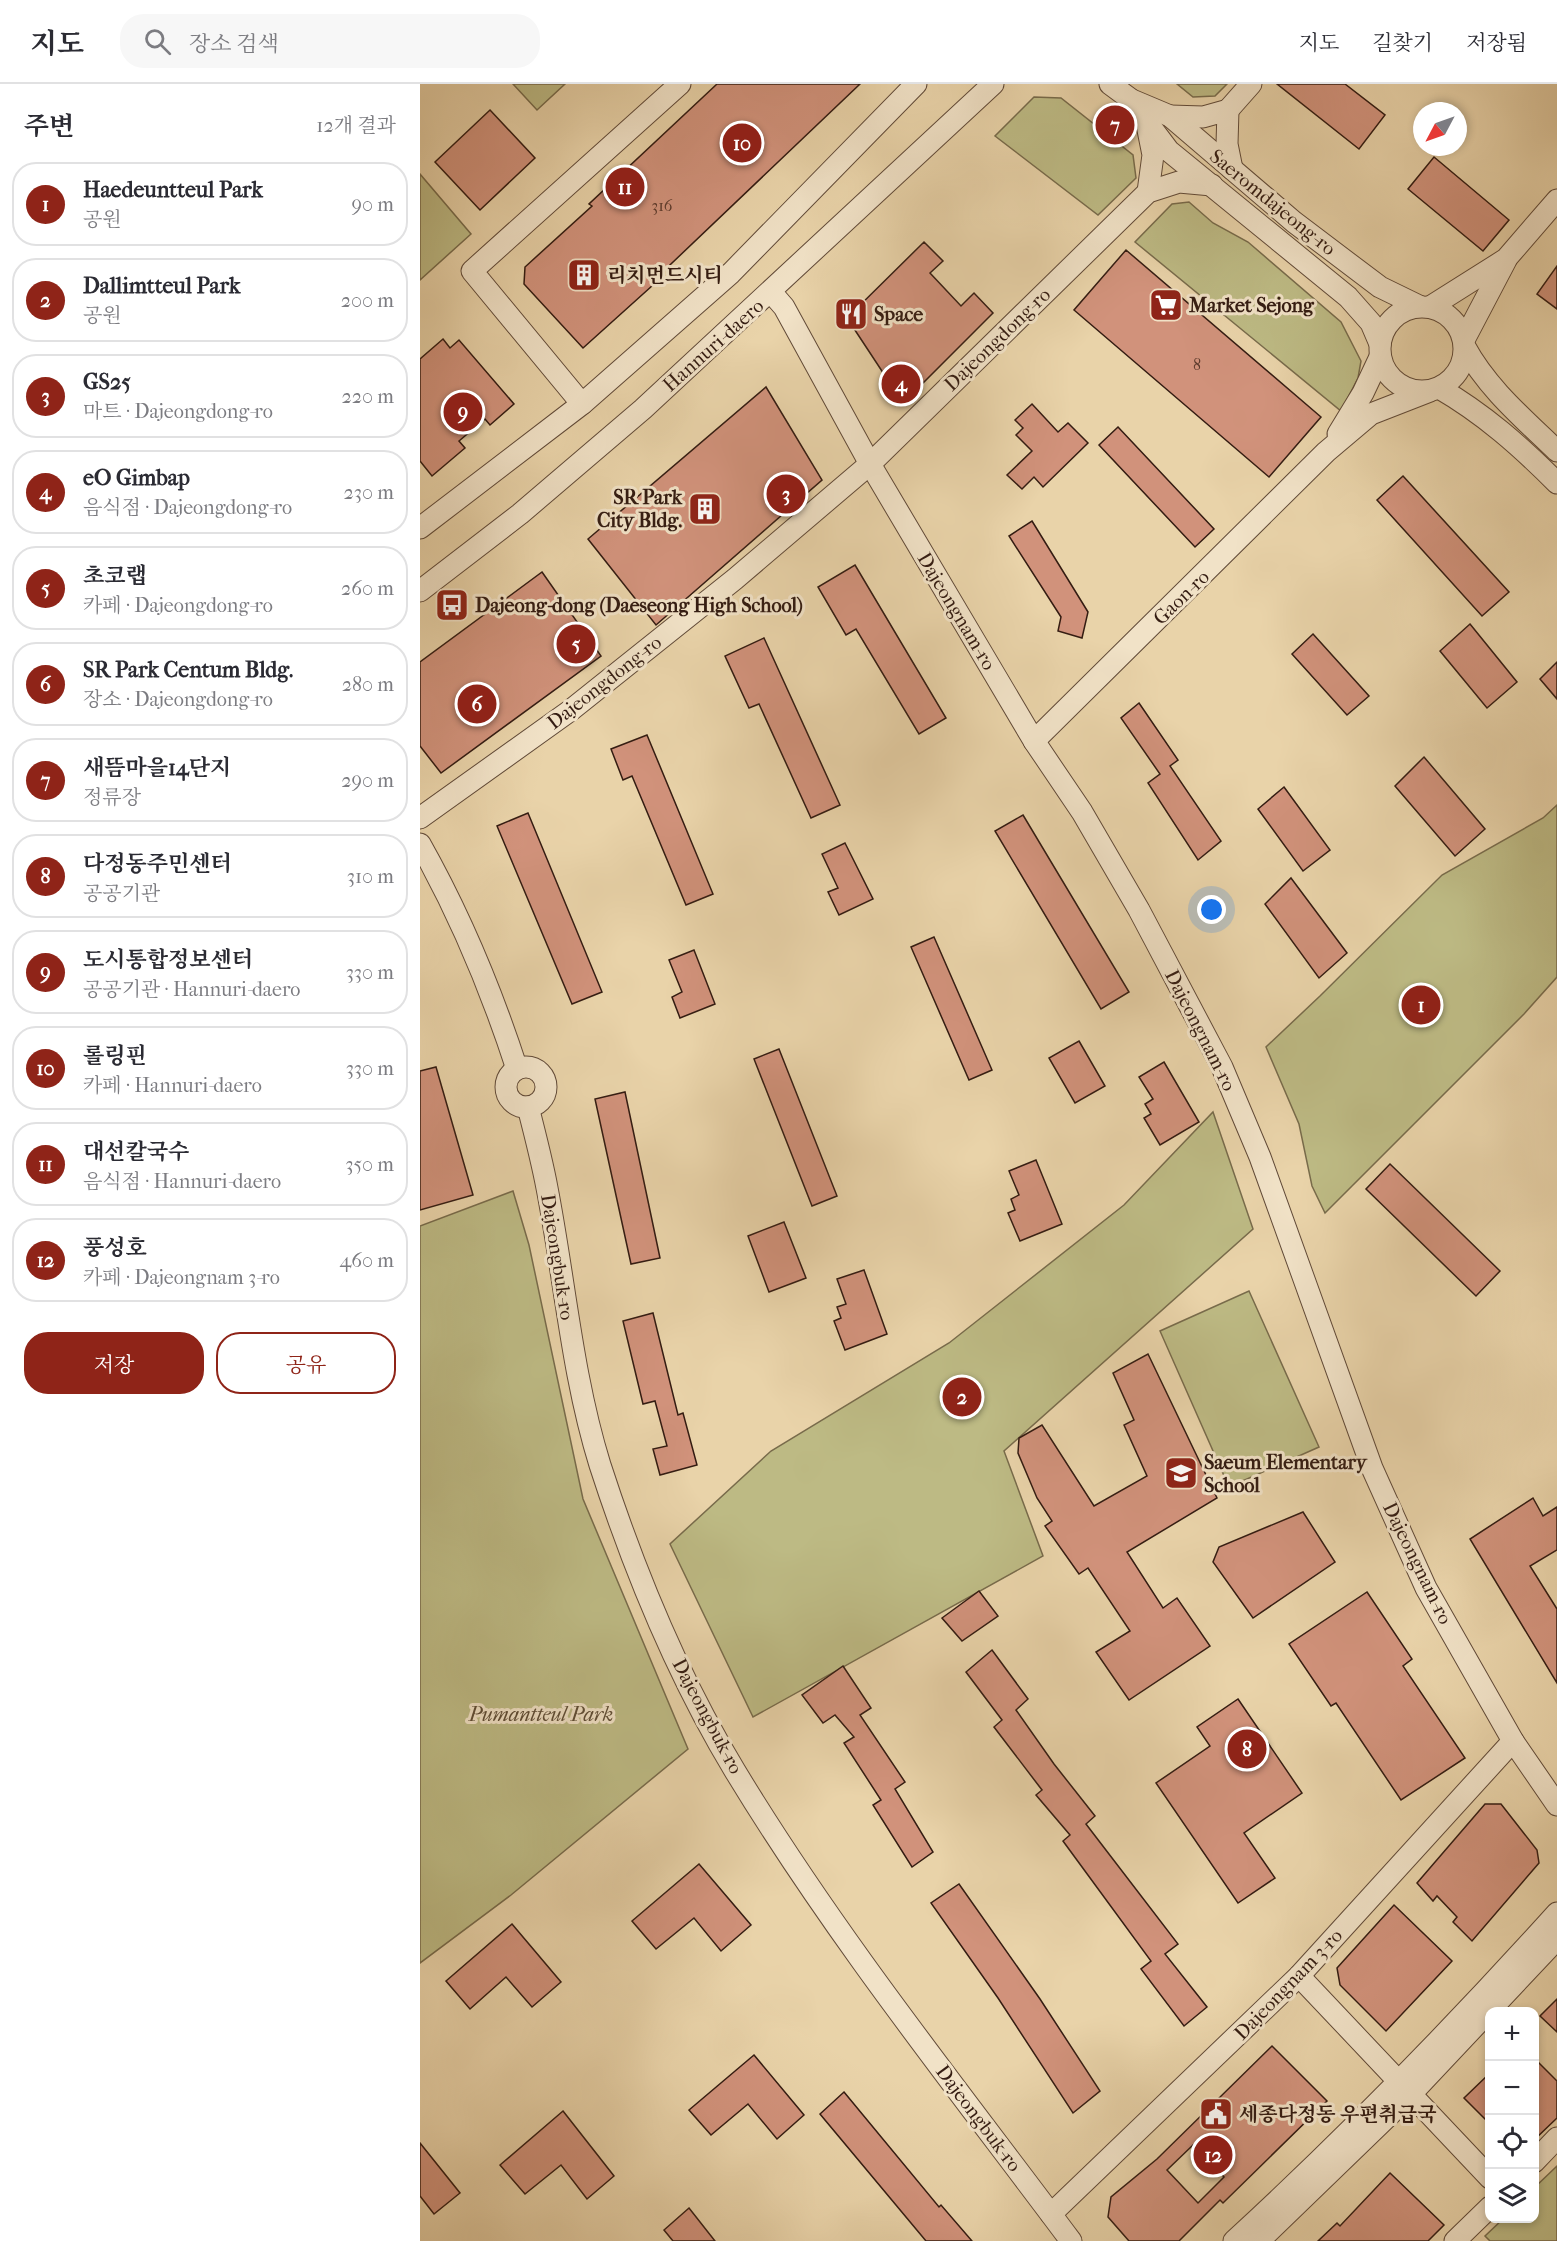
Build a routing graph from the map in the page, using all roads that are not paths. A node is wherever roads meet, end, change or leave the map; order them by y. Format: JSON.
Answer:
{"nodes":[{"id":1,"x":680,"y":84,"type":"edge"},
{"id":2,"x":916,"y":84,"type":"edge"},
{"id":3,"x":993,"y":84,"type":"edge"},
{"id":4,"x":1110,"y":84,"type":"edge"},
{"id":5,"x":1251,"y":84,"type":"edge"},
{"id":6,"x":1129,"y":98,"type":"junction"},
{"id":7,"x":1228,"y":110,"type":"junction"},
{"id":8,"x":1170,"y":116,"type":"junction"},
{"id":9,"x":1146,"y":120,"type":"junction"},
{"id":10,"x":1232,"y":169,"type":"junction"},
{"id":11,"x":1212,"y":185,"type":"junction"},
{"id":12,"x":1148,"y":192,"type":"junction"},
{"id":13,"x":1557,"y":200,"type":"edge"},
{"id":14,"x":1506,"y":259,"type":"junction"},
{"id":15,"x":771,"y":292,"type":"junction"},
{"id":16,"x":1424,"y":306,"type":"junction"},
{"id":17,"x":1464,"y":344,"type":"junction"},
{"id":18,"x":1380,"y":350,"type":"junction"},
{"id":19,"x":1434,"y":389,"type":"junction"},
{"id":20,"x":582,"y":404,"type":"junction"},
{"id":21,"x":1557,"y":451,"type":"edge"},
{"id":22,"x":1326,"y":452,"type":"junction"},
{"id":23,"x":870,"y":464,"type":"junction"},
{"id":24,"x":1557,"y":483,"type":"edge"},
{"id":25,"x":420,"y":528,"type":"edge"},
{"id":26,"x":420,"y":591,"type":"edge"},
{"id":27,"x":1034,"y":741,"type":"junction"},
{"id":28,"x":420,"y":818,"type":"edge"},
{"id":29,"x":420,"y":844,"type":"edge"},
{"id":30,"x":517,"y":1069,"type":"junction"},
{"id":31,"x":528,"y":1107,"type":"junction"},
{"id":32,"x":1513,"y":1742,"type":"junction"},
{"id":33,"x":1557,"y":1805,"type":"edge"},
{"id":34,"x":1557,"y":1913,"type":"edge"},
{"id":35,"x":1557,"y":1939,"type":"edge"},
{"id":36,"x":1299,"y":1976,"type":"junction"},
{"id":37,"x":1403,"y":2088,"type":"junction"},
{"id":38,"x":1557,"y":2138,"type":"edge"},
{"id":39,"x":1539,"y":2157,"type":"edge"},
{"id":40,"x":1485,"y":2173,"type":"edge"},
{"id":41,"x":1485,"y":2212,"type":"edge"},
{"id":42,"x":1051,"y":2214,"type":"junction"},
{"id":43,"x":1071,"y":2241,"type":"edge"},
{"id":44,"x":1234,"y":2241,"type":"edge"},
{"id":45,"x":1258,"y":2241,"type":"edge"},
{"id":46,"x":1455,"y":2241,"type":"edge"}],
"edges":[{"from":1,"to":20,"type":"street"},
{"from":2,"to":20,"type":"street"},
{"from":3,"to":15,"type":"street","name":"Hannuri-daero"},
{"from":4,"to":6,"type":"street","name":"Saeromdajeong-ro"},
{"from":5,"to":7,"type":"street"},
{"from":6,"to":8,"type":"street","name":"Saeromdajeong-ro"},
{"from":6,"to":9,"type":"street","name":"Saeromdajeong-ro"},
{"from":7,"to":8,"type":"street"},
{"from":7,"to":10,"type":"street"},
{"from":8,"to":10,"type":"street","name":"Saeromdajeong-ro"},
{"from":9,"to":11,"type":"street","name":"Saeromdajeong-ro"},
{"from":9,"to":12,"type":"street"},
{"from":10,"to":16,"type":"street","name":"Saeromdajeong-ro"},
{"from":11,"to":12,"type":"street"},
{"from":11,"to":18,"type":"street","name":"Saeromdajeong-ro"},
{"from":12,"to":23,"type":"street","name":"Dajeongdong-ro"},
{"from":13,"to":14,"type":"street"},
{"from":14,"to":16,"type":"street"},
{"from":14,"to":17,"type":"street"},
{"from":15,"to":23,"type":"street","name":"Dajeongnam-ro"},
{"from":15,"to":26,"type":"street","name":"Hannuri-daero"},
{"from":16,"to":17,"type":"street"},
{"from":16,"to":18,"type":"street"},
{"from":17,"to":19,"type":"street"},
{"from":17,"to":21,"type":"street"},
{"from":18,"to":19,"type":"street"},
{"from":18,"to":22,"type":"street"},
{"from":19,"to":22,"type":"street"},
{"from":19,"to":24,"type":"street"},
{"from":20,"to":25,"type":"street"},
{"from":22,"to":27,"type":"street","name":"Gaon-ro"},
{"from":23,"to":27,"type":"street","name":"Dajeongnam-ro"},
{"from":23,"to":28,"type":"street","name":"Dajeongdong-ro"},
{"from":27,"to":32,"type":"street","name":"Dajeongnam-ro"},
{"from":29,"to":30,"type":"street"},
{"from":30,"to":31,"type":"street"},
{"from":30,"to":31,"type":"street"},
{"from":31,"to":42,"type":"street","name":"Dajeongbuk-ro"},
{"from":32,"to":33,"type":"street","name":"Dajeongnam-ro"},
{"from":32,"to":36,"type":"street","name":"Dajeongnam 3-ro"},
{"from":34,"to":37,"type":"street"},
{"from":35,"to":37,"type":"street"},
{"from":36,"to":37,"type":"street"},
{"from":36,"to":42,"type":"street","name":"Dajeongnam 3-ro"},
{"from":37,"to":40,"type":"street"},
{"from":37,"to":44,"type":"street"},
{"from":37,"to":45,"type":"street"},
{"from":38,"to":39,"type":"street"},
{"from":41,"to":46,"type":"street"},
{"from":42,"to":43,"type":"street","name":"Dajeongbuk-ro"}]}
